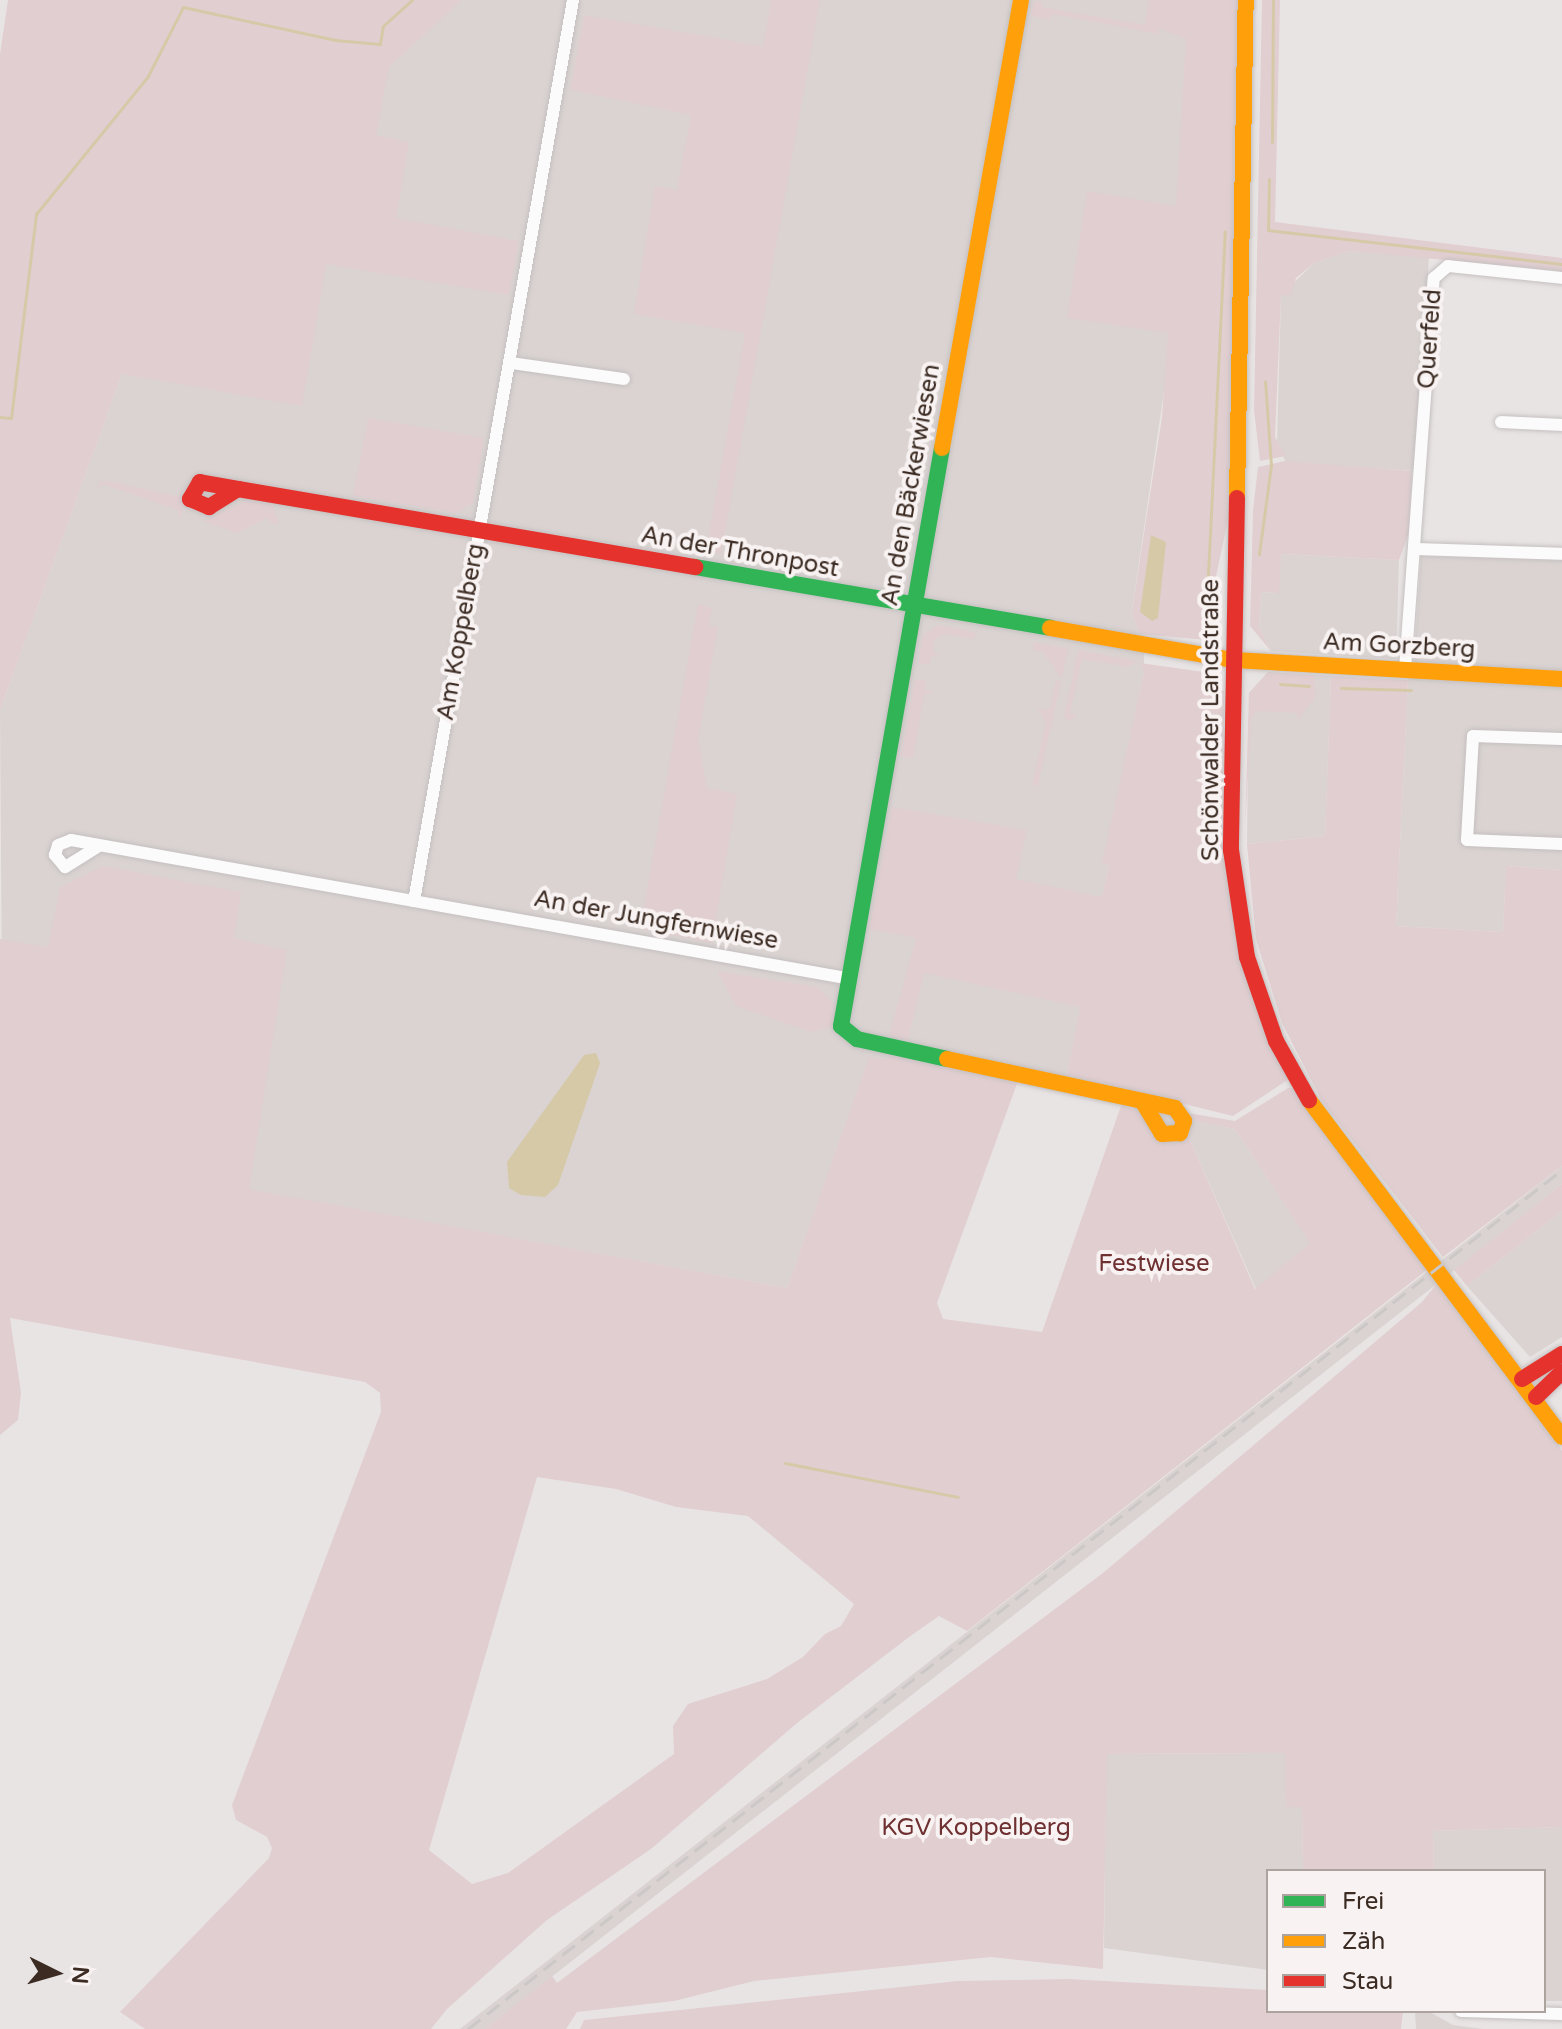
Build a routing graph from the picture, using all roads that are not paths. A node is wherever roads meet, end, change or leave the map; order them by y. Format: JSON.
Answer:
{"nodes":[{"id":1,"x":573,"y":0,"type":"edge"},
{"id":2,"x":1021,"y":0,"type":"edge"},
{"id":3,"x":1246,"y":0,"type":"edge"},
{"id":4,"x":1562,"y":278,"type":"edge"},
{"id":5,"x":511,"y":363,"type":"junction"},
{"id":6,"x":624,"y":379,"type":"dead end"},
{"id":7,"x":1501,"y":422,"type":"dead end"},
{"id":8,"x":1562,"y":425,"type":"edge"},
{"id":9,"x":238,"y":489,"type":"dead end"},
{"id":10,"x":479,"y":530,"type":"junction"},
{"id":11,"x":1415,"y":549,"type":"junction"},
{"id":12,"x":1562,"y":554,"type":"edge"},
{"id":13,"x":915,"y":607,"type":"junction"},
{"id":14,"x":1234,"y":660,"type":"junction"},
{"id":15,"x":1405,"y":669,"type":"junction"},
{"id":16,"x":1562,"y":679,"type":"edge"},
{"id":17,"x":1562,"y":739,"type":"edge"},
{"id":18,"x":1562,"y":844,"type":"edge"},
{"id":19,"x":99,"y":846,"type":"dead end"},
{"id":20,"x":414,"y":901,"type":"junction"},
{"id":21,"x":846,"y":978,"type":"junction"},
{"id":22,"x":1143,"y":1102,"type":"dead end"},
{"id":23,"x":1562,"y":1354,"type":"edge"},
{"id":24,"x":1562,"y":1372,"type":"edge"},
{"id":25,"x":1522,"y":1379,"type":"junction"},
{"id":26,"x":1536,"y":1397,"type":"junction"},
{"id":27,"x":1562,"y":1437,"type":"edge"},
{"id":28,"x":1528,"y":2013,"type":"edge"},
{"id":29,"x":1562,"y":2014,"type":"edge"}],
"edges":[{"from":1,"to":5,"type":"street","name":"Am Koppelberg"},
{"from":2,"to":13,"type":"street","name":"An den Bäckerwiesen"},
{"from":3,"to":14,"type":"street","name":"Schönwalder Landstraße"},
{"from":4,"to":11,"type":"street","name":"Querfeld"},
{"from":5,"to":6,"type":"street"},
{"from":5,"to":10,"type":"street","name":"Am Koppelberg"},
{"from":7,"to":8,"type":"street"},
{"from":9,"to":10,"type":"street","name":"An der Thronpost"},
{"from":10,"to":13,"type":"street","name":"An der Thronpost"},
{"from":10,"to":20,"type":"street","name":"Am Koppelberg"},
{"from":11,"to":12,"type":"street"},
{"from":11,"to":15,"type":"street","name":"Querfeld"},
{"from":13,"to":14,"type":"street","name":"An der Thronpost"},
{"from":13,"to":21,"type":"street","name":"An den Bäckerwiesen"},
{"from":14,"to":15,"type":"street","name":"Am Gorzberg"},
{"from":14,"to":25,"type":"street","name":"Schönwalder Landstraße"},
{"from":15,"to":16,"type":"street","name":"Am Gorzberg"},
{"from":17,"to":18,"type":"street"},
{"from":19,"to":20,"type":"street","name":"An der Jungfernwiese"},
{"from":20,"to":21,"type":"street","name":"An der Jungfernwiese"},
{"from":21,"to":22,"type":"street"},
{"from":23,"to":25,"type":"street"},
{"from":24,"to":26,"type":"street"},
{"from":25,"to":26,"type":"street","name":"Schönwalder Landstraße"},
{"from":26,"to":27,"type":"street","name":"Schönwalder Landstraße"},
{"from":28,"to":29,"type":"street"}]}
